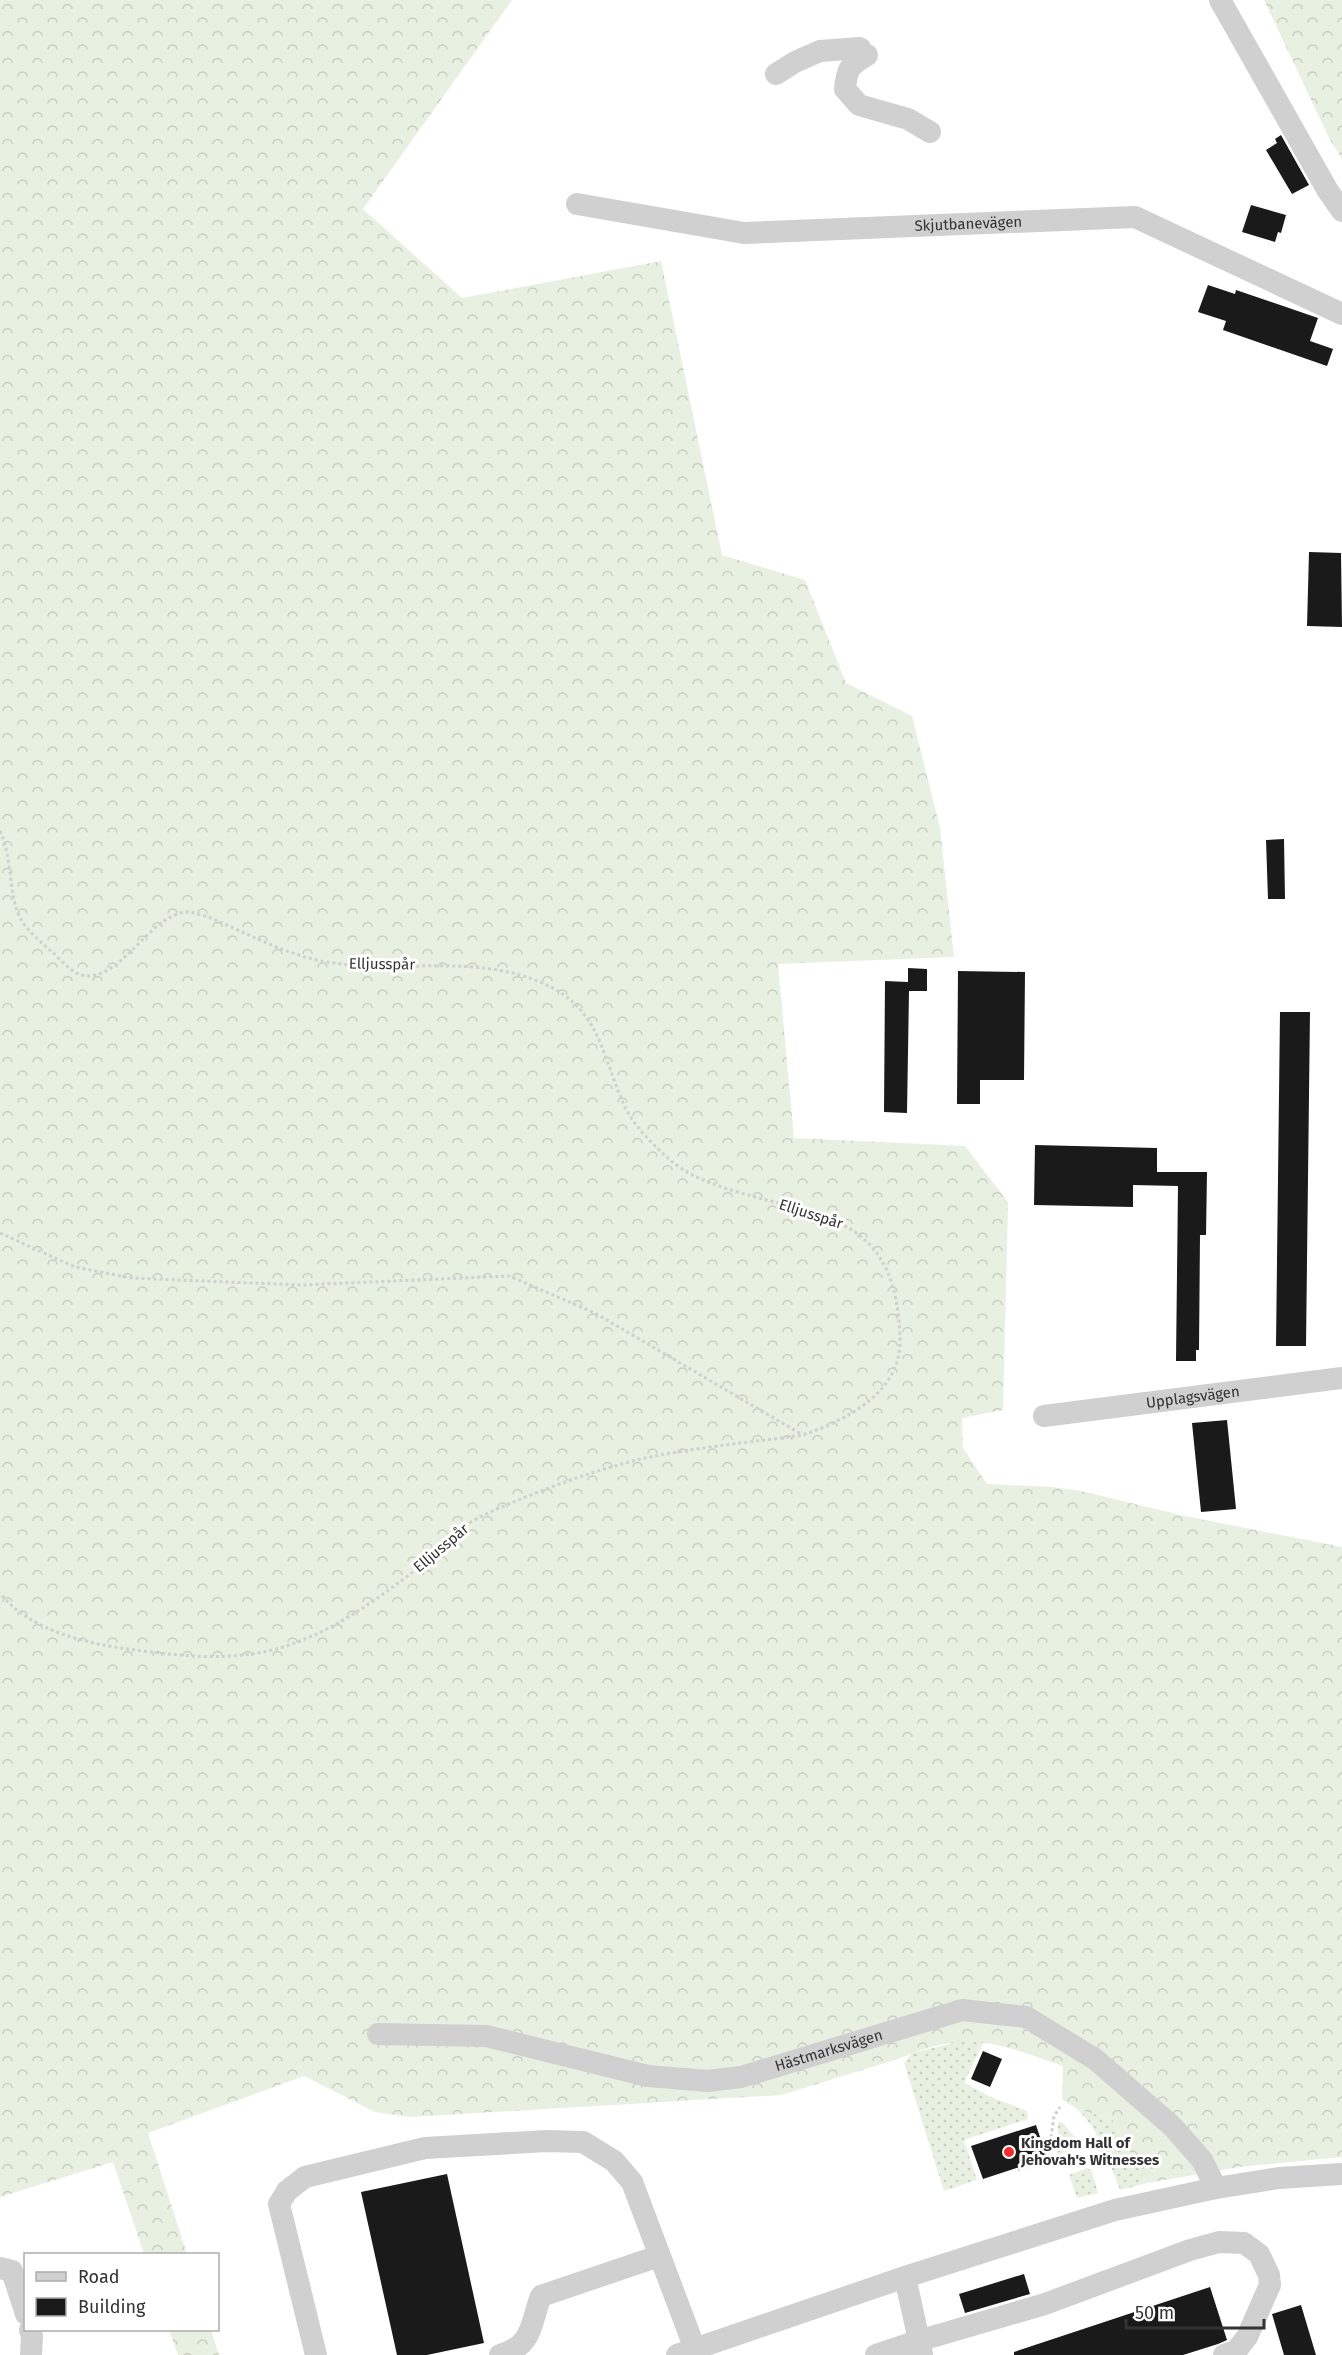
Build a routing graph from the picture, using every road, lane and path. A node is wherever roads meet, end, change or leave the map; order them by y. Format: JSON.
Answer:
{"nodes":[{"id":1,"x":1220,"y":0,"type":"edge"},
{"id":2,"x":776,"y":74,"type":"dead end"},
{"id":3,"x":930,"y":132,"type":"dead end"},
{"id":4,"x":577,"y":204,"type":"dead end"},
{"id":5,"x":1342,"y":211,"type":"edge"},
{"id":6,"x":1342,"y":314,"type":"edge"},
{"id":7,"x":0,"y":831,"type":"edge"},
{"id":8,"x":0,"y":1233,"type":"edge"},
{"id":9,"x":1342,"y":1378,"type":"edge"},
{"id":10,"x":1044,"y":1416,"type":"dead end"},
{"id":11,"x":803,"y":1435,"type":"junction"},
{"id":12,"x":0,"y":1593,"type":"edge"},
{"id":13,"x":378,"y":2034,"type":"dead end"},
{"id":14,"x":1060,"y":2107,"type":"dead end"},
{"id":15,"x":1018,"y":2170,"type":"dead end"},
{"id":16,"x":1342,"y":2174,"type":"edge"},
{"id":17,"x":1216,"y":2187,"type":"junction"},
{"id":18,"x":659,"y":2256,"type":"junction"},
{"id":19,"x":0,"y":2268,"type":"edge"},
{"id":20,"x":905,"y":2277,"type":"junction"},
{"id":21,"x":24,"y":2308,"type":"edge"},
{"id":22,"x":30,"y":2331,"type":"edge"},
{"id":23,"x":913,"y":2350,"type":"edge"},
{"id":24,"x":686,"y":2352,"type":"edge"},
{"id":25,"x":31,"y":2355,"type":"edge"},
{"id":26,"x":316,"y":2355,"type":"edge"},
{"id":27,"x":500,"y":2355,"type":"edge"},
{"id":28,"x":876,"y":2355,"type":"edge"},
{"id":29,"x":1224,"y":2355,"type":"edge"}],
"edges":[{"from":1,"to":5,"type":"street"},
{"from":2,"to":3,"type":"street"},
{"from":4,"to":6,"type":"street","name":"Skjutbanevägen"},
{"from":7,"to":11,"type":"path","name":"Elljusspår"},
{"from":8,"to":11,"type":"path"},
{"from":9,"to":10,"type":"street","name":"Upplagsvägen"},
{"from":11,"to":12,"type":"path","name":"Elljusspår"},
{"from":13,"to":17,"type":"street","name":"Hästmarksvägen"},
{"from":14,"to":15,"type":"path"},
{"from":16,"to":17,"type":"street"},
{"from":17,"to":20,"type":"street"},
{"from":18,"to":24,"type":"street"},
{"from":18,"to":26,"type":"street"},
{"from":18,"to":27,"type":"street"},
{"from":19,"to":21,"type":"street"},
{"from":20,"to":23,"type":"street"},
{"from":20,"to":24,"type":"street"},
{"from":22,"to":25,"type":"street"},
{"from":23,"to":28,"type":"street"},
{"from":23,"to":29,"type":"street"}]}
